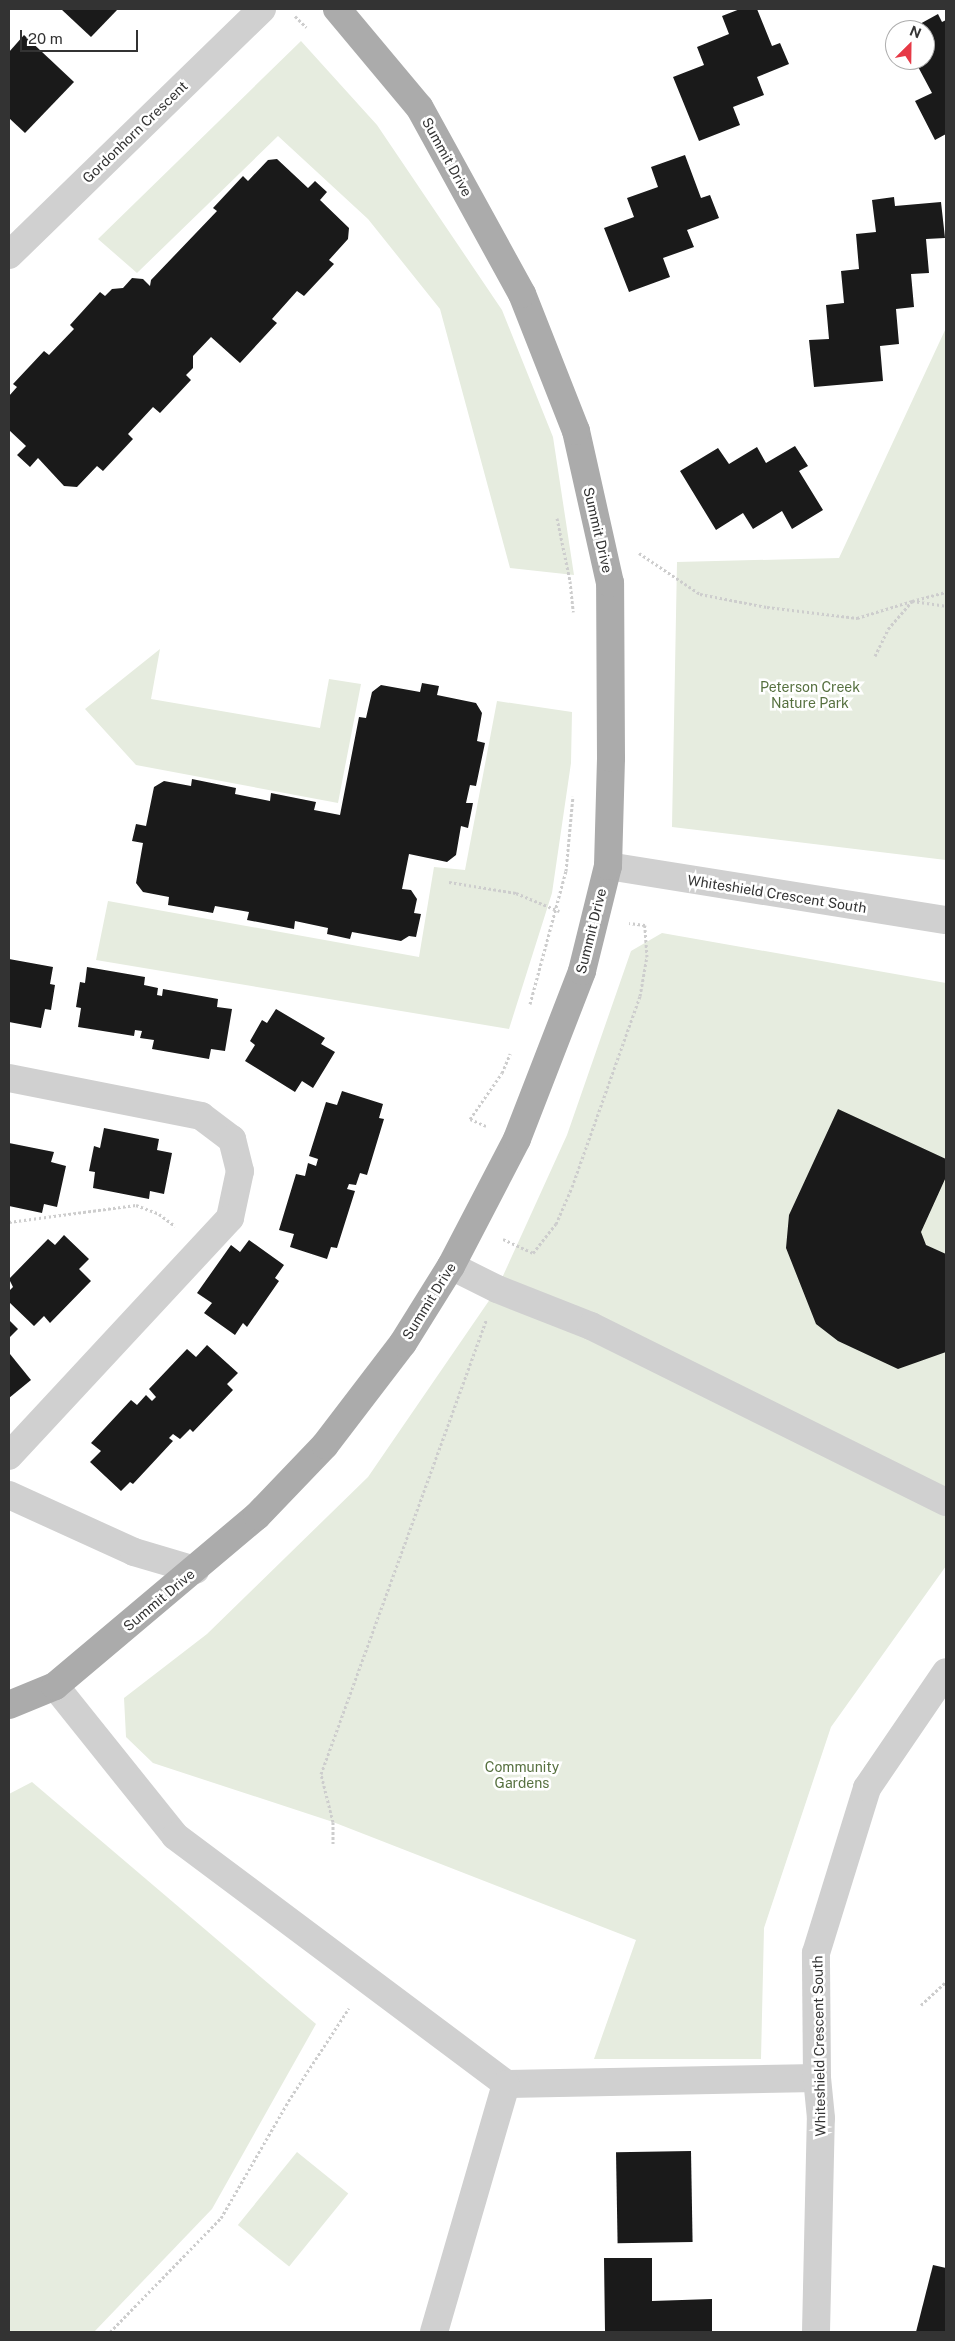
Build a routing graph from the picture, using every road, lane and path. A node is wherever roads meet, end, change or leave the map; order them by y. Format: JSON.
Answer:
{"nodes":[{"id":1,"x":262,"y":9,"type":"edge"},
{"id":2,"x":337,"y":9,"type":"edge"},
{"id":3,"x":295,"y":16,"type":"dead end"},
{"id":4,"x":308,"y":29,"type":"dead end"},
{"id":5,"x":9,"y":255,"type":"edge"},
{"id":6,"x":557,"y":514,"type":"dead end"},
{"id":7,"x":637,"y":552,"type":"dead end"},
{"id":8,"x":946,"y":592,"type":"edge"},
{"id":9,"x":912,"y":601,"type":"junction"},
{"id":10,"x":946,"y":606,"type":"edge"},
{"id":11,"x":574,"y":616,"type":"dead end"},
{"id":12,"x":875,"y":656,"type":"dead end"},
{"id":13,"x":573,"y":794,"type":"dead end"},
{"id":14,"x":608,"y":866,"type":"junction"},
{"id":15,"x":449,"y":882,"type":"dead end"},
{"id":16,"x":557,"y":911,"type":"junction"},
{"id":17,"x":946,"y":920,"type":"edge"},
{"id":18,"x":620,"y":921,"type":"dead end"},
{"id":19,"x":529,"y":1008,"type":"dead end"},
{"id":20,"x":512,"y":1049,"type":"dead end"},
{"id":21,"x":9,"y":1078,"type":"edge"},
{"id":22,"x":470,"y":1119,"type":"dead end"},
{"id":23,"x":9,"y":1222,"type":"edge"},
{"id":24,"x":473,"y":1224,"type":"junction"},
{"id":25,"x":203,"y":1248,"type":"junction"},
{"id":26,"x":451,"y":1266,"type":"junction"},
{"id":27,"x":497,"y":1289,"type":"junction"},
{"id":28,"x":9,"y":1456,"type":"edge"},
{"id":29,"x":9,"y":1495,"type":"edge"},
{"id":30,"x":946,"y":1502,"type":"edge"},
{"id":31,"x":194,"y":1570,"type":"junction"},
{"id":32,"x":946,"y":1672,"type":"edge"},
{"id":33,"x":55,"y":1686,"type":"junction"},
{"id":34,"x":9,"y":1705,"type":"edge"},
{"id":35,"x":333,"y":1844,"type":"dead end"},
{"id":36,"x":369,"y":1982,"type":"junction"},
{"id":37,"x":946,"y":1982,"type":"edge"},
{"id":38,"x":920,"y":2005,"type":"dead end"},
{"id":39,"x":817,"y":2078,"type":"junction"},
{"id":40,"x":506,"y":2084,"type":"junction"},
{"id":41,"x":110,"y":2332,"type":"edge"},
{"id":42,"x":434,"y":2332,"type":"edge"},
{"id":43,"x":816,"y":2332,"type":"edge"}],
"edges":[{"from":1,"to":5,"type":"street","name":"Gordonhorn Crescent"},
{"from":2,"to":14,"type":"main road","name":"Summit Drive"},
{"from":3,"to":4,"type":"path"},
{"from":6,"to":11,"type":"path"},
{"from":7,"to":9,"type":"path"},
{"from":8,"to":9,"type":"path"},
{"from":9,"to":10,"type":"path"},
{"from":9,"to":12,"type":"path"},
{"from":13,"to":16,"type":"path"},
{"from":14,"to":17,"type":"street","name":"Whiteshield Crescent South"},
{"from":14,"to":24,"type":"main road","name":"Summit Drive"},
{"from":15,"to":16,"type":"path"},
{"from":16,"to":19,"type":"path"},
{"from":18,"to":24,"type":"path"},
{"from":20,"to":22,"type":"path"},
{"from":21,"to":25,"type":"street"},
{"from":23,"to":25,"type":"path"},
{"from":24,"to":26,"type":"main road","name":"Summit Drive"},
{"from":25,"to":28,"type":"street"},
{"from":26,"to":27,"type":"street"},
{"from":26,"to":31,"type":"main road","name":"Summit Drive"},
{"from":27,"to":30,"type":"street"},
{"from":27,"to":35,"type":"path"},
{"from":29,"to":31,"type":"street"},
{"from":31,"to":33,"type":"main road","name":"Summit Drive"},
{"from":32,"to":39,"type":"street","name":"Whiteshield Crescent South"},
{"from":33,"to":34,"type":"main road","name":"Summit Drive"},
{"from":33,"to":36,"type":"street"},
{"from":36,"to":40,"type":"street"},
{"from":36,"to":41,"type":"path"},
{"from":37,"to":38,"type":"path"},
{"from":39,"to":40,"type":"street"},
{"from":39,"to":43,"type":"street","name":"Whiteshield Crescent South"},
{"from":40,"to":42,"type":"street"}]}
